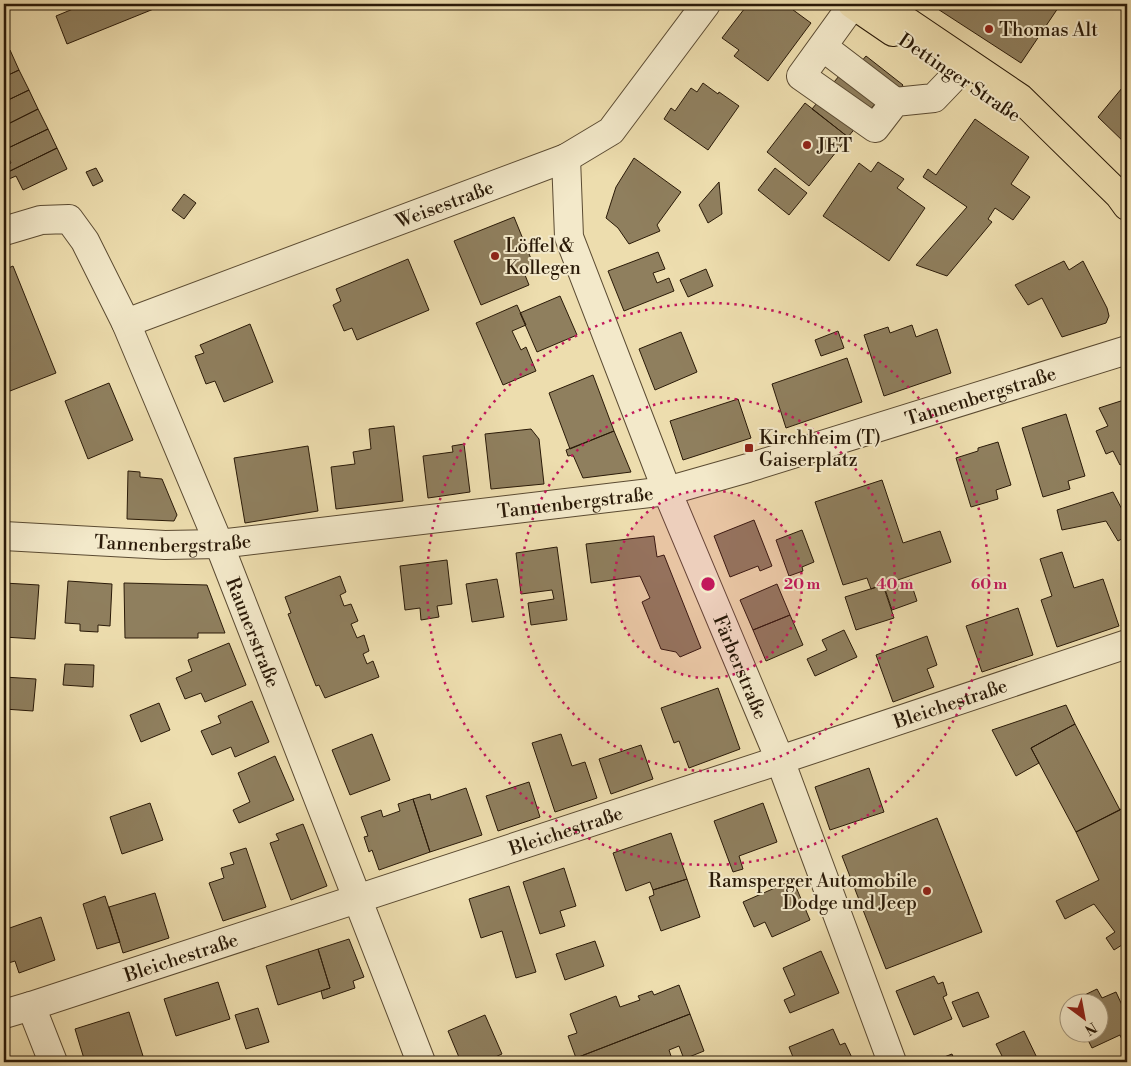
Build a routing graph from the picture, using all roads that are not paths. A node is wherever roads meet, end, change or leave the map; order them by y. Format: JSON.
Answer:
{"nodes":[{"id":1,"x":706,"y":4,"type":"edge"},
{"id":2,"x":852,"y":4,"type":"edge"},
{"id":3,"x":880,"y":4,"type":"edge"},
{"id":4,"x":823,"y":47,"type":"junction"},
{"id":5,"x":955,"y":76,"type":"junction"},
{"id":6,"x":895,"y":102,"type":"junction"},
{"id":7,"x":1070,"y":148,"type":"junction"},
{"id":8,"x":566,"y":158,"type":"junction"},
{"id":9,"x":1127,"y":206,"type":"edge"},
{"id":10,"x":4,"y":232,"type":"edge"},
{"id":11,"x":126,"y":323,"type":"junction"},
{"id":12,"x":1127,"y":350,"type":"edge"},
{"id":13,"x":667,"y":491,"type":"junction"},
{"id":14,"x":4,"y":536,"type":"edge"},
{"id":15,"x":219,"y":544,"type":"junction"},
{"id":16,"x":1127,"y":644,"type":"edge"},
{"id":17,"x":780,"y":760,"type":"junction"},
{"id":18,"x":357,"y":900,"type":"junction"},
{"id":19,"x":32,"y":1006,"type":"junction"},
{"id":20,"x":4,"y":1014,"type":"edge"},
{"id":21,"x":53,"y":1062,"type":"edge"},
{"id":22,"x":421,"y":1062,"type":"edge"},
{"id":23,"x":892,"y":1062,"type":"edge"}],
"edges":[{"from":1,"to":8,"type":"street","name":"Weisestraße"},
{"from":2,"to":4,"type":"street"},
{"from":2,"to":5,"type":"main road","name":"Dettinger Straße"},
{"from":3,"to":7,"type":"main road","name":"Dettinger Straße"},
{"from":4,"to":6,"type":"street"},
{"from":4,"to":6,"type":"street"},
{"from":5,"to":6,"type":"street"},
{"from":5,"to":7,"type":"main road","name":"Dettinger Straße"},
{"from":7,"to":9,"type":"main road","name":"Dettinger Straße"},
{"from":8,"to":11,"type":"street","name":"Weisestraße"},
{"from":8,"to":13,"type":"street","name":"Färberstraße"},
{"from":10,"to":11,"type":"street","name":"Raunerstraße"},
{"from":11,"to":15,"type":"street","name":"Raunerstraße"},
{"from":12,"to":13,"type":"street","name":"Tannenbergstraße"},
{"from":13,"to":15,"type":"street","name":"Tannenbergstraße"},
{"from":13,"to":17,"type":"street","name":"Färberstraße"},
{"from":14,"to":15,"type":"street","name":"Tannenbergstraße"},
{"from":15,"to":18,"type":"street","name":"Raunerstraße"},
{"from":16,"to":17,"type":"street","name":"Bleichestraße"},
{"from":17,"to":18,"type":"street","name":"Bleichestraße"},
{"from":17,"to":23,"type":"street","name":"Färberstraße"},
{"from":18,"to":19,"type":"street","name":"Bleichestraße"},
{"from":18,"to":22,"type":"street","name":"Raunerstraße"},
{"from":19,"to":20,"type":"street","name":"Bleichestraße"},
{"from":19,"to":21,"type":"street"}]}
